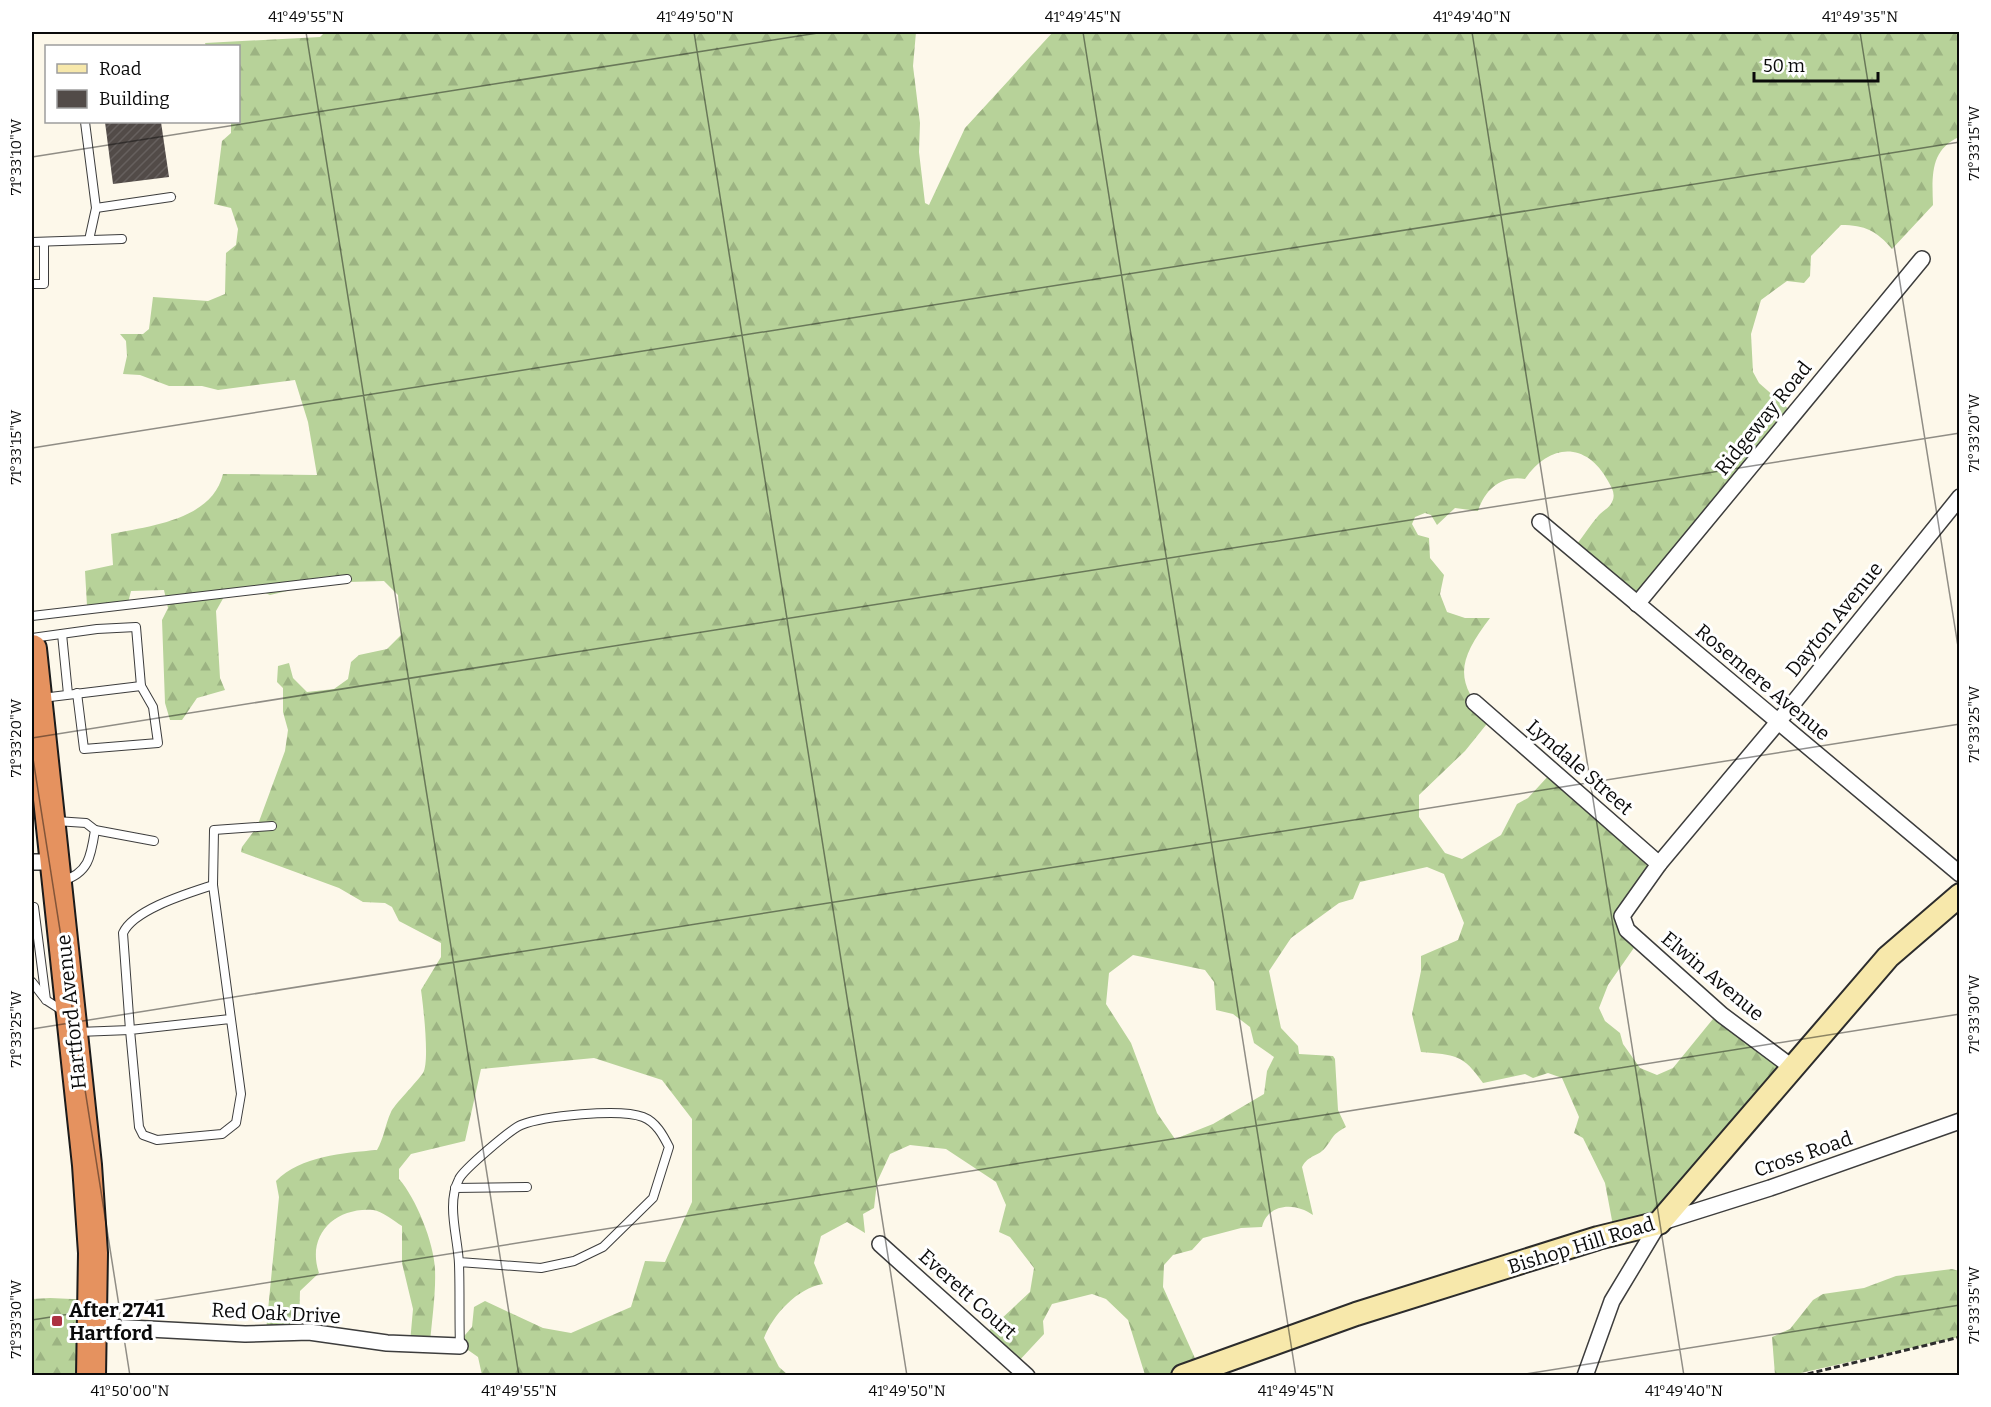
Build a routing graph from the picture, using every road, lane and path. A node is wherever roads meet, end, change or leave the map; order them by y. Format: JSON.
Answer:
{"nodes":[{"id":1,"x":85,"y":123,"type":"edge"},
{"id":2,"x":171,"y":197,"type":"dead end"},
{"id":3,"x":96,"y":208,"type":"junction"},
{"id":4,"x":122,"y":239,"type":"dead end"},
{"id":5,"x":89,"y":240,"type":"junction"},
{"id":6,"x":32,"y":242,"type":"edge"},
{"id":7,"x":44,"y":242,"type":"junction"},
{"id":8,"x":1922,"y":259,"type":"dead end"},
{"id":9,"x":32,"y":284,"type":"edge"},
{"id":10,"x":1959,"y":497,"type":"edge"},
{"id":11,"x":1540,"y":522,"type":"dead end"},
{"id":12,"x":347,"y":579,"type":"dead end"},
{"id":13,"x":1637,"y":604,"type":"junction"},
{"id":14,"x":32,"y":616,"type":"edge"},
{"id":15,"x":62,"y":634,"type":"junction"},
{"id":16,"x":32,"y":638,"type":"edge"},
{"id":17,"x":32,"y":649,"type":"edge"},
{"id":18,"x":141,"y":686,"type":"junction"},
{"id":19,"x":72,"y":694,"type":"junction"},
{"id":20,"x":37,"y":698,"type":"junction"},
{"id":21,"x":1474,"y":702,"type":"dead end"},
{"id":22,"x":1778,"y":722,"type":"junction"},
{"id":23,"x":38,"y":771,"type":"edge"},
{"id":24,"x":50,"y":821,"type":"junction"},
{"id":25,"x":272,"y":826,"type":"dead end"},
{"id":26,"x":95,"y":830,"type":"junction"},
{"id":27,"x":154,"y":841,"type":"dead end"},
{"id":28,"x":1659,"y":864,"type":"junction"},
{"id":29,"x":1959,"y":874,"type":"edge"},
{"id":30,"x":213,"y":885,"type":"junction"},
{"id":31,"x":45,"y":892,"type":"edge"},
{"id":32,"x":1959,"y":895,"type":"edge"},
{"id":33,"x":1628,"y":907,"type":"joint"},
{"id":34,"x":32,"y":982,"type":"edge"},
{"id":35,"x":46,"y":1000,"type":"junction"},
{"id":36,"x":230,"y":1019,"type":"junction"},
{"id":37,"x":73,"y":1024,"type":"junction"},
{"id":38,"x":130,"y":1030,"type":"junction"},
{"id":39,"x":1793,"y":1068,"type":"junction"},
{"id":40,"x":1959,"y":1121,"type":"edge"},
{"id":41,"x":527,"y":1187,"type":"dead end"},
{"id":42,"x":455,"y":1188,"type":"junction"},
{"id":43,"x":1659,"y":1223,"type":"junction"},
{"id":44,"x":880,"y":1244,"type":"dead end"},
{"id":45,"x":459,"y":1262,"type":"junction"},
{"id":46,"x":91,"y":1326,"type":"junction"},
{"id":47,"x":1959,"y":1337,"type":"edge"},
{"id":48,"x":460,"y":1346,"type":"joint"},
{"id":49,"x":91,"y":1376,"type":"edge"},
{"id":50,"x":1027,"y":1376,"type":"edge"},
{"id":51,"x":1184,"y":1376,"type":"edge"},
{"id":52,"x":1585,"y":1376,"type":"edge"},
{"id":53,"x":1799,"y":1376,"type":"edge"}],
"edges":[{"from":1,"to":3,"type":"lane"},
{"from":2,"to":3,"type":"lane"},
{"from":3,"to":5,"type":"lane"},
{"from":4,"to":5,"type":"lane"},
{"from":5,"to":7,"type":"lane"},
{"from":6,"to":7,"type":"lane"},
{"from":7,"to":9,"type":"lane"},
{"from":8,"to":13,"type":"street","name":"Ridgeway Road"},
{"from":10,"to":22,"type":"street","name":"Dayton Avenue"},
{"from":11,"to":13,"type":"street","name":"Rosemere Avenue"},
{"from":12,"to":14,"type":"lane"},
{"from":13,"to":22,"type":"street","name":"Rosemere Avenue"},
{"from":15,"to":16,"type":"lane"},
{"from":15,"to":18,"type":"lane"},
{"from":15,"to":19,"type":"lane"},
{"from":17,"to":20,"type":"highway","name":"Hartford Avenue"},
{"from":18,"to":19,"type":"lane"},
{"from":18,"to":19,"type":"lane"},
{"from":19,"to":20,"type":"lane"},
{"from":20,"to":23,"type":"highway","name":"Hartford Avenue"},
{"from":21,"to":28,"type":"street","name":"Lyndale Street"},
{"from":22,"to":28,"type":"street","name":"Dayton Avenue"},
{"from":22,"to":29,"type":"street","name":"Rosemere Avenue"},
{"from":23,"to":24,"type":"highway","name":"Hartford Avenue"},
{"from":24,"to":26,"type":"lane"},
{"from":24,"to":31,"type":"highway","name":"Hartford Avenue"},
{"from":25,"to":30,"type":"lane"},
{"from":26,"to":27,"type":"lane"},
{"from":26,"to":31,"type":"lane"},
{"from":28,"to":33,"type":"street","name":"Dayton Avenue"},
{"from":30,"to":36,"type":"lane"},
{"from":30,"to":38,"type":"lane"},
{"from":31,"to":35,"type":"lane"},
{"from":31,"to":37,"type":"highway","name":"Hartford Avenue"},
{"from":32,"to":39,"type":"street","name":"Bishop Hill Road"},
{"from":33,"to":39,"type":"street","name":"Elwin Avenue"},
{"from":34,"to":35,"type":"lane"},
{"from":35,"to":37,"type":"lane"},
{"from":36,"to":38,"type":"lane"},
{"from":36,"to":38,"type":"lane"},
{"from":37,"to":38,"type":"lane"},
{"from":37,"to":46,"type":"highway","name":"Hartford Avenue"},
{"from":39,"to":43,"type":"street","name":"Bishop Hill Road"},
{"from":40,"to":43,"type":"street","name":"Cross Road"},
{"from":41,"to":42,"type":"lane"},
{"from":42,"to":45,"type":"lane"},
{"from":42,"to":45,"type":"lane"},
{"from":43,"to":51,"type":"street","name":"Bishop Hill Road"},
{"from":43,"to":52,"type":"street"},
{"from":44,"to":50,"type":"street","name":"Everett Court"},
{"from":45,"to":48,"type":"lane"},
{"from":46,"to":48,"type":"street","name":"Red Oak Drive"},
{"from":46,"to":49,"type":"highway","name":"Hartford Avenue"},
{"from":47,"to":53,"type":"path"}]}
